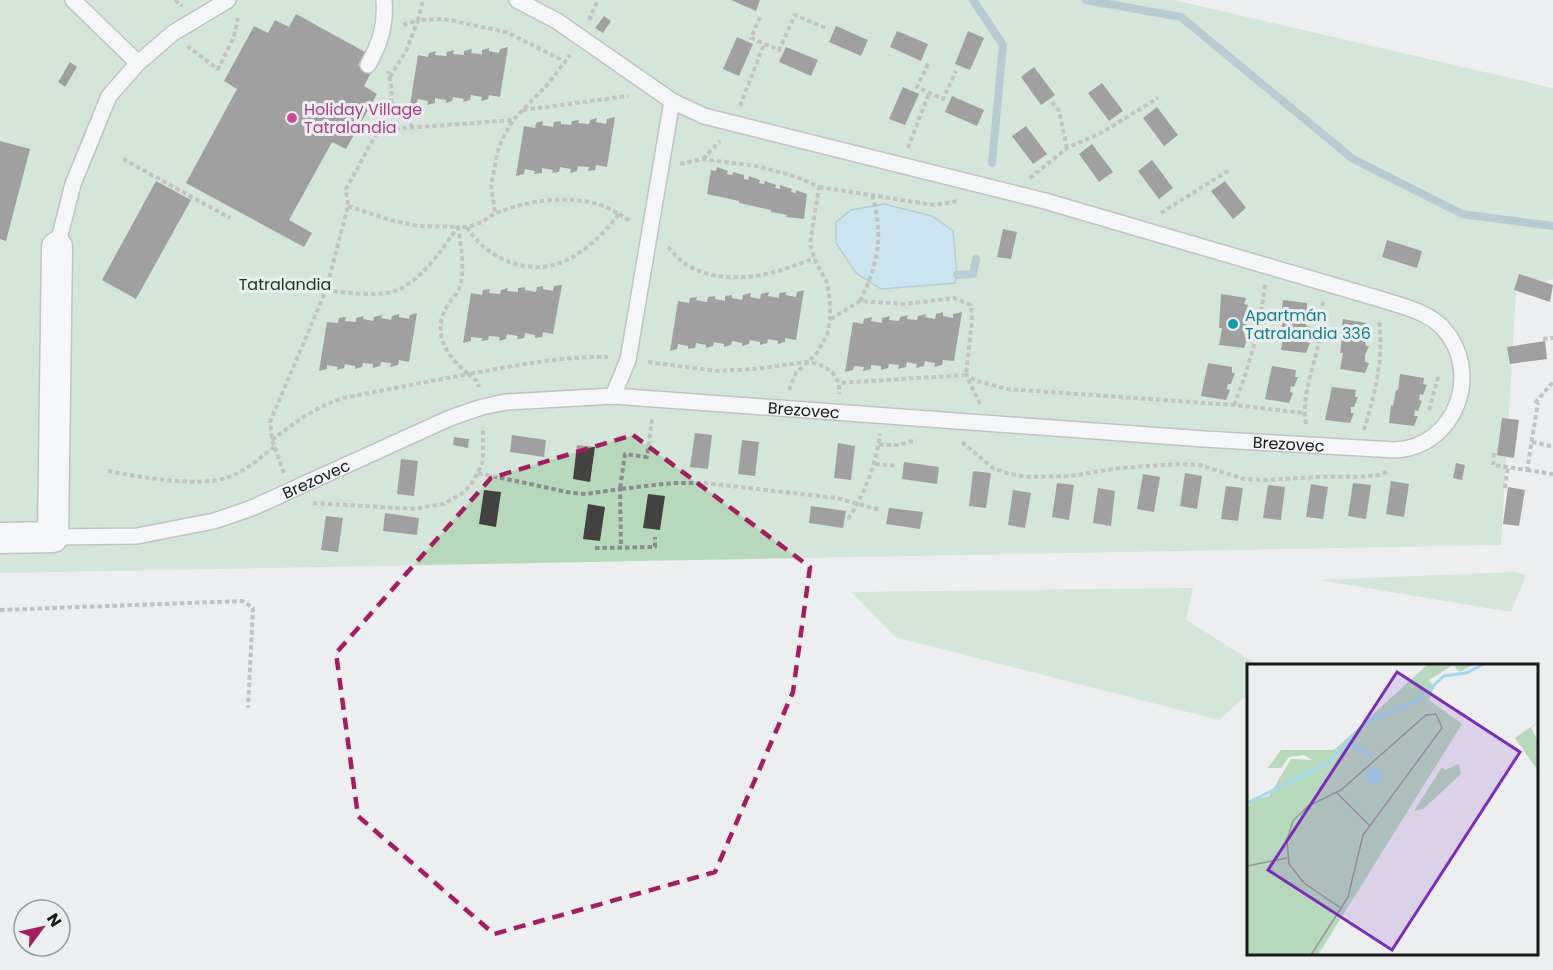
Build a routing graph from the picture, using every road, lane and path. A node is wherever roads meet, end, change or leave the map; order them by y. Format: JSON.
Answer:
{"nodes":[{"id":1,"x":73,"y":0,"type":"edge"},
{"id":2,"x":228,"y":0,"type":"edge"},
{"id":3,"x":384,"y":0,"type":"edge"},
{"id":4,"x":423,"y":0,"type":"edge"},
{"id":5,"x":517,"y":0,"type":"edge"},
{"id":6,"x":238,"y":15,"type":"dead end"},
{"id":7,"x":760,"y":17,"type":"dead end"},
{"id":8,"x":418,"y":20,"type":"junction"},
{"id":9,"x":828,"y":29,"type":"dead end"},
{"id":10,"x":383,"y":32,"type":"junction"},
{"id":11,"x":173,"y":33,"type":"junction"},
{"id":12,"x":581,"y":37,"type":"junction"},
{"id":13,"x":378,"y":48,"type":"junction"},
{"id":14,"x":566,"y":62,"type":"junction"},
{"id":15,"x":138,"y":63,"type":"junction"},
{"id":16,"x":928,"y":64,"type":"dead end"},
{"id":17,"x":368,"y":65,"type":"dead end"},
{"id":18,"x":956,"y":72,"type":"dead end"},
{"id":19,"x":390,"y":77,"type":"junction"},
{"id":20,"x":659,"y":91,"type":"junction"},
{"id":21,"x":929,"y":93,"type":"junction"},
{"id":22,"x":1158,"y":98,"type":"dead end"},
{"id":23,"x":391,"y":101,"type":"junction"},
{"id":24,"x":672,"y":101,"type":"junction"},
{"id":25,"x":1052,"y":102,"type":"dead end"},
{"id":26,"x":522,"y":110,"type":"junction"},
{"id":27,"x":513,"y":120,"type":"junction"},
{"id":28,"x":412,"y":128,"type":"junction"},
{"id":29,"x":379,"y":130,"type":"junction"},
{"id":30,"x":1067,"y":148,"type":"junction"},
{"id":31,"x":123,"y":159,"type":"dead end"},
{"id":32,"x":662,"y":159,"type":"junction"},
{"id":33,"x":901,"y":165,"type":"junction"},
{"id":34,"x":1232,"y":169,"type":"dead end"},
{"id":35,"x":819,"y":187,"type":"junction"},
{"id":36,"x":1010,"y":193,"type":"junction"},
{"id":37,"x":872,"y":195,"type":"junction"},
{"id":38,"x":964,"y":200,"type":"dead end"},
{"id":39,"x":348,"y":206,"type":"junction"},
{"id":40,"x":495,"y":213,"type":"junction"},
{"id":41,"x":230,"y":218,"type":"dead end"},
{"id":42,"x":458,"y":227,"type":"junction"},
{"id":43,"x":467,"y":227,"type":"junction"},
{"id":44,"x":1137,"y":228,"type":"junction"},
{"id":45,"x":649,"y":234,"type":"junction"},
{"id":46,"x":57,"y":247,"type":"joint"},
{"id":47,"x":814,"y":258,"type":"junction"},
{"id":48,"x":1267,"y":267,"type":"junction"},
{"id":49,"x":326,"y":290,"type":"junction"},
{"id":50,"x":1380,"y":299,"type":"junction"},
{"id":51,"x":860,"y":301,"type":"junction"},
{"id":52,"x":1323,"y":301,"type":"dead end"},
{"id":53,"x":831,"y":320,"type":"junction"},
{"id":54,"x":1553,"y":338,"type":"edge"},
{"id":55,"x":1543,"y":339,"type":"dead end"},
{"id":56,"x":1458,"y":354,"type":"junction"},
{"id":57,"x":628,"y":360,"type":"junction"},
{"id":58,"x":806,"y":362,"type":"junction"},
{"id":59,"x":468,"y":374,"type":"junction"},
{"id":60,"x":966,"y":375,"type":"junction"},
{"id":61,"x":1553,"y":382,"type":"edge"},
{"id":62,"x":839,"y":383,"type":"junction"},
{"id":63,"x":614,"y":396,"type":"junction"},
{"id":64,"x":654,"y":400,"type":"junction"},
{"id":65,"x":1234,"y":405,"type":"junction"},
{"id":66,"x":482,"y":407,"type":"junction"},
{"id":67,"x":781,"y":409,"type":"junction"},
{"id":68,"x":838,"y":412,"type":"junction"},
{"id":69,"x":1304,"y":412,"type":"junction"},
{"id":70,"x":883,"y":416,"type":"junction"},
{"id":71,"x":987,"y":424,"type":"junction"},
{"id":72,"x":1431,"y":438,"type":"junction"},
{"id":73,"x":917,"y":439,"type":"dead end"},
{"id":74,"x":272,"y":440,"type":"junction"},
{"id":75,"x":960,"y":441,"type":"dead end"},
{"id":76,"x":1532,"y":442,"type":"junction"},
{"id":77,"x":879,"y":445,"type":"junction"},
{"id":78,"x":275,"y":446,"type":"junction"},
{"id":79,"x":1311,"y":446,"type":"junction"},
{"id":80,"x":1551,"y":446,"type":"dead end"},
{"id":81,"x":1358,"y":448,"type":"junction"},
{"id":82,"x":1395,"y":450,"type":"junction"},
{"id":83,"x":1494,"y":453,"type":"dead end"},
{"id":84,"x":875,"y":464,"type":"junction"},
{"id":85,"x":897,"y":466,"type":"dead end"},
{"id":86,"x":1509,"y":467,"type":"junction"},
{"id":87,"x":1527,"y":470,"type":"junction"},
{"id":88,"x":108,"y":471,"type":"dead end"},
{"id":89,"x":478,"y":473,"type":"junction"},
{"id":90,"x":1553,"y":474,"type":"edge"},
{"id":91,"x":1505,"y":488,"type":"dead end"},
{"id":92,"x":620,"y":489,"type":"junction"},
{"id":93,"x":290,"y":490,"type":"junction"},
{"id":94,"x":859,"y":503,"type":"junction"},
{"id":95,"x":880,"y":510,"type":"dead end"},
{"id":96,"x":848,"y":519,"type":"dead end"},
{"id":97,"x":53,"y":537,"type":"junction"},
{"id":98,"x":655,"y":537,"type":"dead end"},
{"id":99,"x":0,"y":538,"type":"edge"},
{"id":100,"x":621,"y":547,"type":"junction"},
{"id":101,"x":595,"y":548,"type":"dead end"},
{"id":102,"x":0,"y":610,"type":"edge"},
{"id":103,"x":248,"y":708,"type":"dead end"}],
"edges":[{"from":1,"to":15,"type":"lane"},
{"from":2,"to":11,"type":"lane"},
{"from":3,"to":10,"type":"lane"},
{"from":4,"to":8,"type":"path"},
{"from":5,"to":12,"type":"lane","name":"Brezovec"},
{"from":6,"to":11,"type":"path"},
{"from":7,"to":9,"type":"path"},
{"from":8,"to":10,"type":"path"},
{"from":8,"to":14,"type":"path"},
{"from":8,"to":19,"type":"path"},
{"from":10,"to":13,"type":"lane"},
{"from":11,"to":15,"type":"lane"},
{"from":12,"to":14,"type":"path"},
{"from":12,"to":20,"type":"lane","name":"Brezovec"},
{"from":13,"to":17,"type":"lane"},
{"from":13,"to":19,"type":"path"},
{"from":14,"to":26,"type":"path"},
{"from":15,"to":46,"type":"lane"},
{"from":16,"to":21,"type":"path"},
{"from":18,"to":21,"type":"path"},
{"from":19,"to":23,"type":"path"},
{"from":20,"to":24,"type":"lane","name":"Brezovec"},
{"from":20,"to":26,"type":"path"},
{"from":21,"to":33,"type":"path"},
{"from":22,"to":30,"type":"path"},
{"from":23,"to":28,"type":"path"},
{"from":23,"to":29,"type":"path"},
{"from":24,"to":32,"type":"lane"},
{"from":24,"to":33,"type":"lane","name":"Brezovec"},
{"from":25,"to":30,"type":"path"},
{"from":26,"to":27,"type":"path"},
{"from":27,"to":28,"type":"path"},
{"from":27,"to":40,"type":"path"},
{"from":28,"to":29,"type":"path"},
{"from":29,"to":39,"type":"path"},
{"from":30,"to":36,"type":"path"},
{"from":31,"to":41,"type":"path"},
{"from":32,"to":35,"type":"path"},
{"from":32,"to":45,"type":"lane"},
{"from":33,"to":36,"type":"lane","name":"Brezovec"},
{"from":34,"to":44,"type":"path"},
{"from":35,"to":37,"type":"path"},
{"from":35,"to":47,"type":"path"},
{"from":36,"to":44,"type":"lane","name":"Brezovec"},
{"from":37,"to":38,"type":"path"},
{"from":37,"to":51,"type":"path"},
{"from":39,"to":42,"type":"path"},
{"from":39,"to":49,"type":"path"},
{"from":40,"to":43,"type":"path"},
{"from":40,"to":43,"type":"path"},
{"from":42,"to":43,"type":"path"},
{"from":42,"to":49,"type":"path"},
{"from":42,"to":59,"type":"path"},
{"from":44,"to":48,"type":"lane","name":"Brezovec"},
{"from":45,"to":47,"type":"path"},
{"from":45,"to":57,"type":"lane"},
{"from":46,"to":97,"type":"street"},
{"from":47,"to":53,"type":"path"},
{"from":48,"to":50,"type":"lane","name":"Brezovec"},
{"from":48,"to":65,"type":"path"},
{"from":49,"to":74,"type":"path"},
{"from":50,"to":56,"type":"lane","name":"Brezovec"},
{"from":50,"to":81,"type":"path"},
{"from":51,"to":53,"type":"path"},
{"from":51,"to":60,"type":"path"},
{"from":52,"to":69,"type":"path"},
{"from":53,"to":58,"type":"path"},
{"from":54,"to":55,"type":"path"},
{"from":56,"to":72,"type":"lane","name":"Brezovec"},
{"from":56,"to":72,"type":"path"},
{"from":57,"to":58,"type":"path"},
{"from":57,"to":59,"type":"path"},
{"from":57,"to":63,"type":"lane"},
{"from":58,"to":62,"type":"path"},
{"from":58,"to":67,"type":"path"},
{"from":59,"to":66,"type":"path"},
{"from":59,"to":74,"type":"path"},
{"from":60,"to":62,"type":"path"},
{"from":60,"to":65,"type":"path"},
{"from":60,"to":71,"type":"path"},
{"from":61,"to":76,"type":"path"},
{"from":62,"to":68,"type":"path"},
{"from":63,"to":64,"type":"lane","name":"Brezovec"},
{"from":63,"to":66,"type":"lane","name":"Brezovec"},
{"from":64,"to":67,"type":"lane","name":"Brezovec"},
{"from":64,"to":92,"type":"path"},
{"from":65,"to":69,"type":"path"},
{"from":66,"to":89,"type":"path"},
{"from":66,"to":93,"type":"lane","name":"Brezovec"},
{"from":67,"to":68,"type":"lane","name":"Brezovec"},
{"from":68,"to":70,"type":"lane","name":"Brezovec"},
{"from":69,"to":79,"type":"path"},
{"from":70,"to":71,"type":"lane","name":"Brezovec"},
{"from":70,"to":77,"type":"path"},
{"from":71,"to":79,"type":"lane","name":"Brezovec"},
{"from":72,"to":82,"type":"lane","name":"Brezovec"},
{"from":73,"to":77,"type":"path"},
{"from":74,"to":78,"type":"path"},
{"from":75,"to":82,"type":"path"},
{"from":76,"to":80,"type":"path"},
{"from":76,"to":87,"type":"path"},
{"from":77,"to":84,"type":"path"},
{"from":78,"to":88,"type":"path"},
{"from":78,"to":93,"type":"path"},
{"from":79,"to":81,"type":"lane","name":"Brezovec"},
{"from":81,"to":82,"type":"lane","name":"Brezovec"},
{"from":83,"to":86,"type":"path"},
{"from":84,"to":85,"type":"path"},
{"from":84,"to":94,"type":"path"},
{"from":86,"to":87,"type":"path"},
{"from":86,"to":91,"type":"path"},
{"from":87,"to":90,"type":"path"},
{"from":89,"to":92,"type":"path"},
{"from":89,"to":93,"type":"path"},
{"from":92,"to":94,"type":"path"},
{"from":92,"to":100,"type":"path"},
{"from":93,"to":97,"type":"lane","name":"Brezovec"},
{"from":94,"to":95,"type":"path"},
{"from":94,"to":96,"type":"path"},
{"from":97,"to":99,"type":"street","name":"Brezovec"},
{"from":98,"to":100,"type":"path"},
{"from":100,"to":101,"type":"path"},
{"from":102,"to":103,"type":"path"}]}
